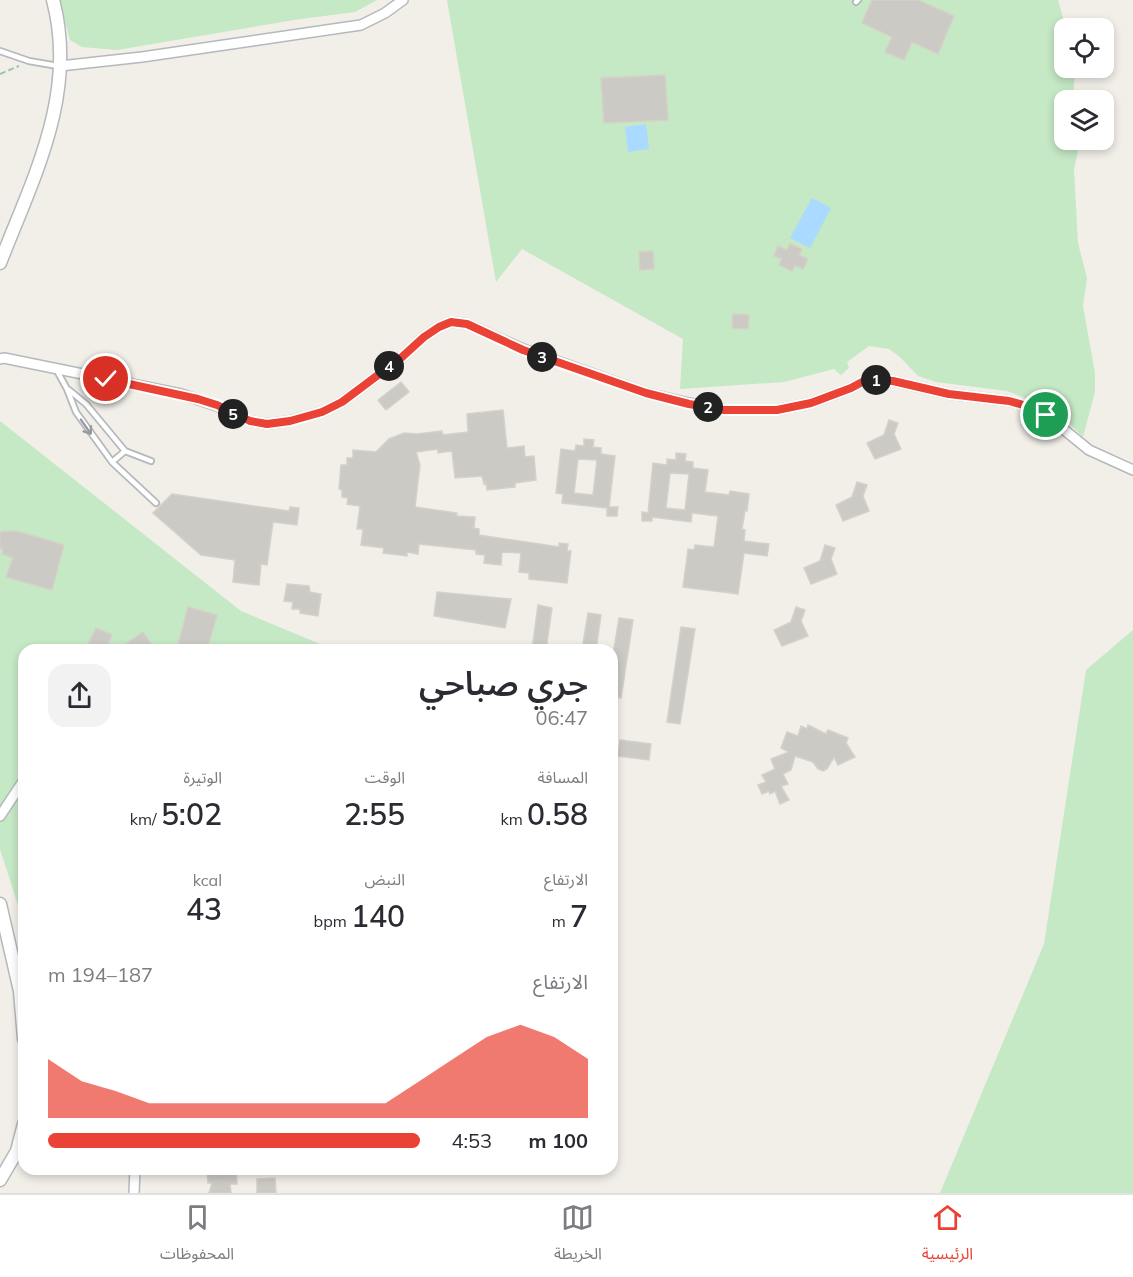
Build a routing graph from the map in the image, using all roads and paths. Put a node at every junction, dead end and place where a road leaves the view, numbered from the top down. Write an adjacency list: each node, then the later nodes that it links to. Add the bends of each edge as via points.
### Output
1 (53, 0): 5 (street, via 60,36)
2 (403, 0): 5 (street, via 361,25)
3 (0, 51): 4 (lane)
4 (29, 62): 5 (lane); 6 (path)
5 (60, 66): 7 (street, via 46,147)
6 (0, 74)
7 (0, 263)
8 (1, 358): 9 (street)
9 (56, 369): 10 (lane); 14 (street, via 198,399 267,424 322,412 342,402 424,337 451,322 467,324 523,350 646,393 724,410 777,410 811,403 875,380 1009,401 1046,415 1089,450)
10 (68, 389): 11 (lane, via 86,404); 13 (lane, one-way to 13, via 76,412)
11 (125, 451): 12 (lane); 13 (lane)
12 (151, 461)
13 (112, 462): 15 (lane)
14 (1133, 470)
15 (156, 503)
16 (18, 789): 17 (street)
17 (0, 816)
18 (0, 904): 19 (street)
19 (18, 963)
20 (18, 1146): 22 (street)
21 (135, 1175): 23 (street)
22 (0, 1180)
23 (134, 1193)

